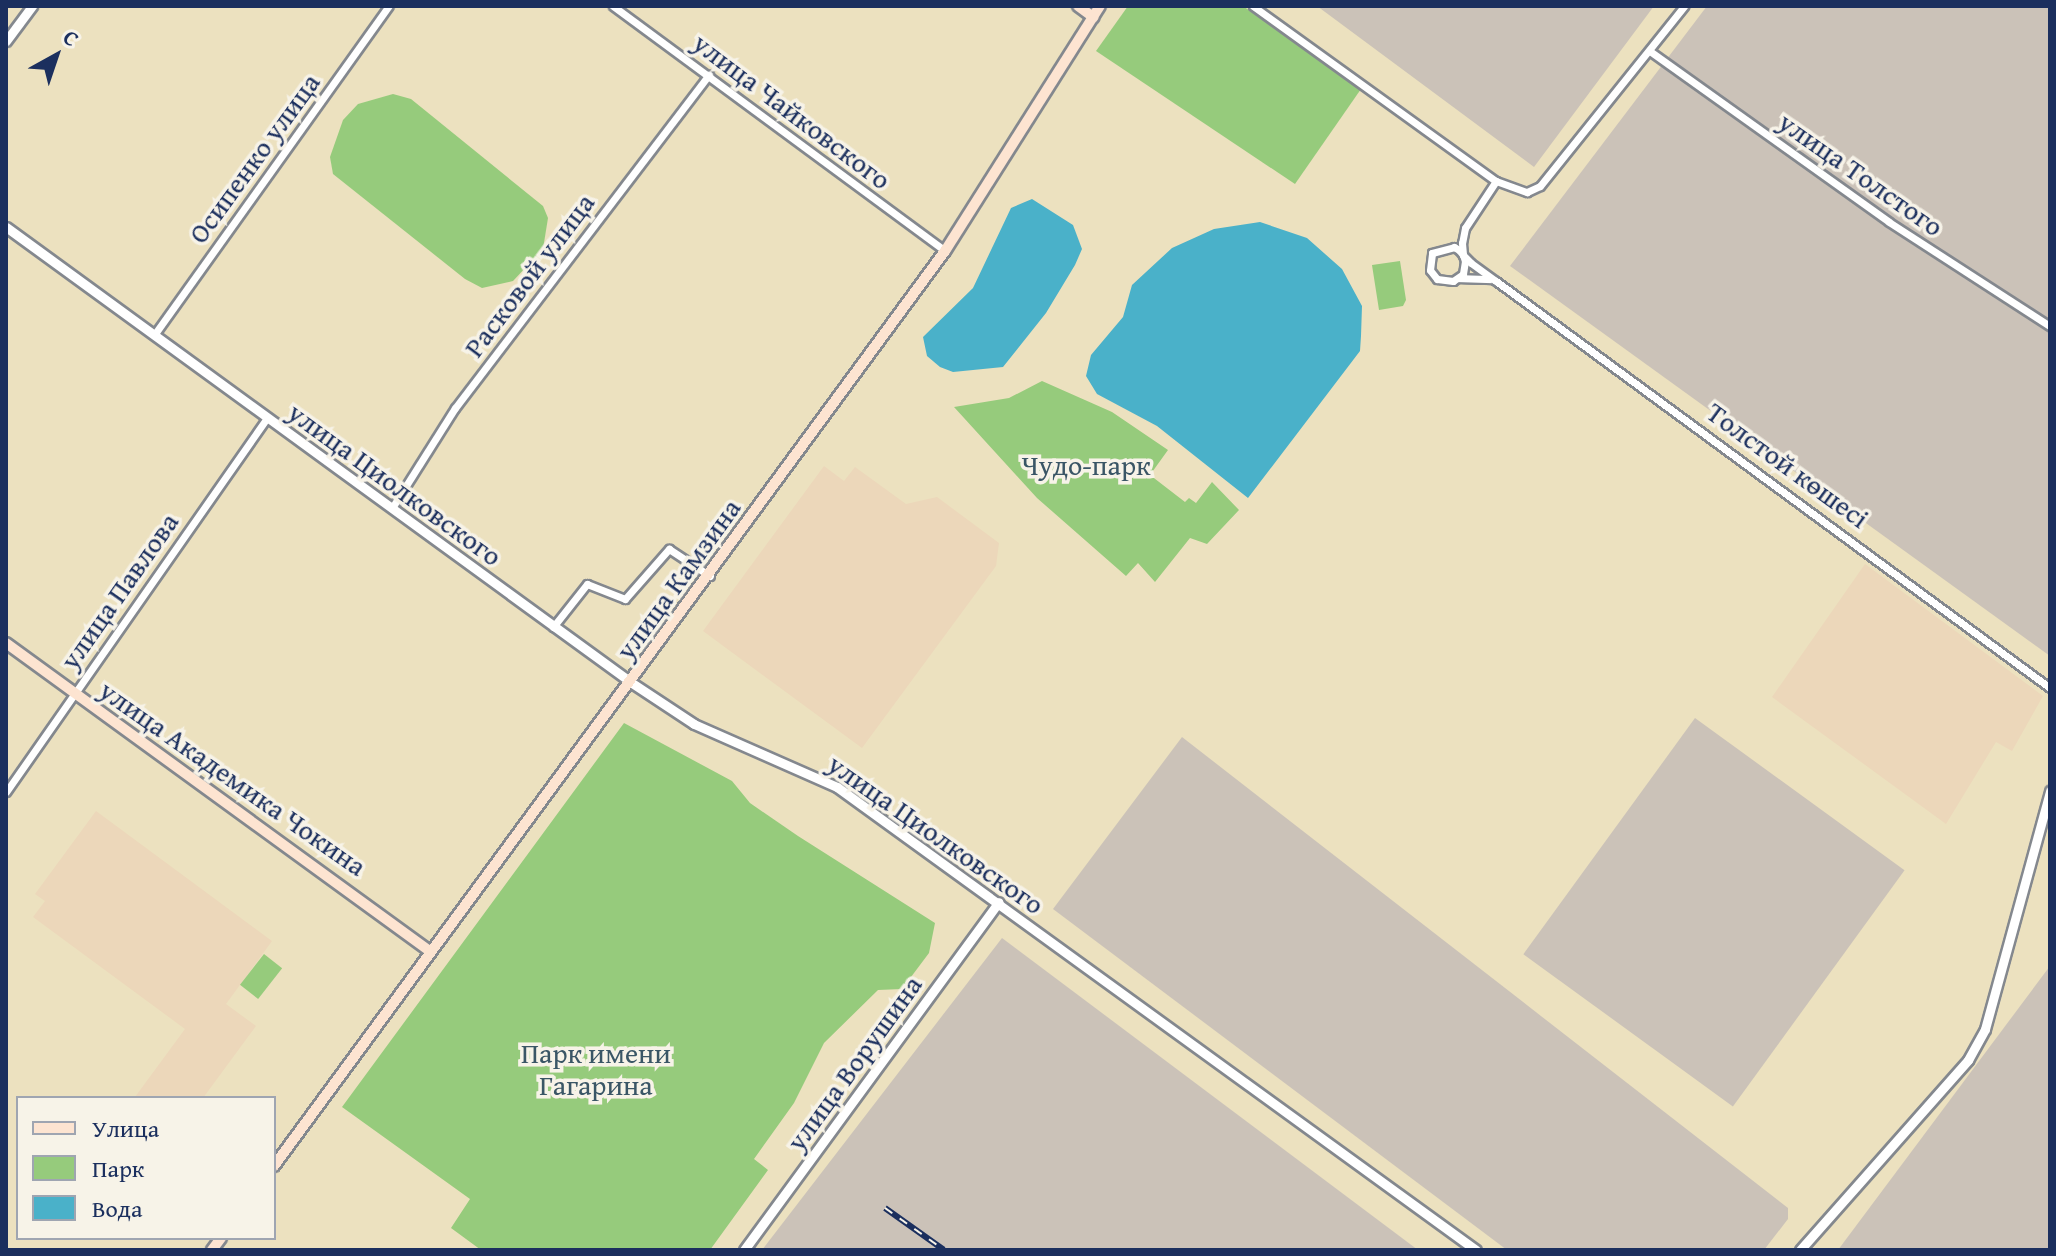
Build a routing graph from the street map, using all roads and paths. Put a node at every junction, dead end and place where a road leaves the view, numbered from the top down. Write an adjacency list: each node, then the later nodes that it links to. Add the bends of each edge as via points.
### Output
1 (32, 6): 9 (street)
2 (389, 6): 21 (street, Осипенко улица)
3 (613, 6): 11 (street, улица Чайковского)
4 (1078, 6): 8 (main road)
5 (1100, 6): 8 (main road, улица Камзина)
6 (1253, 6): 12 (street)
7 (1684, 6): 10 (street)
8 (1093, 17): 16 (main road, улица Камзина)
9 (6, 41)
10 (1651, 52): 12 (street, via 1540,186 1527,192); 20 (street, улица Толстого, via 1876,214)
11 (709, 75): 16 (street, улица Чайковского); 23 (street, Расковой улица, via 455,408)
12 (1496, 181): 14 (street)
13 (6, 227): 21 (street, улица Циолковского)
14 (1465, 228): 15 (street); 17 (street)
15 (1442, 246): 17 (street); 18 (street, via 1430,258 1432,275 1442,282)
16 (945, 251): 24 (main road, улица Камзина)
17 (1463, 255): 18 (street, via 1465,268); 19 (street)
18 (1459, 278): 19 (street)
19 (1496, 281): 28 (street, Толстой көшесі)
20 (2050, 326)
21 (154, 335): 22 (street, улица Циолковского)
22 (268, 417): 23 (street, улица Циолковского); 29 (street, улица Павлова)
23 (392, 508): 25 (street, улица Циолковского)
24 (710, 576): 25 (street, via 669,549 625,599 587,584); 27 (main road, улица Камзина)
25 (553, 627): 27 (street, улица Циолковского)
26 (6, 643): 29 (main road, улица Академика Чокина)
27 (632, 683): 32 (street, улица Циолковского, via 694,724 837,787); 33 (main road, улица Камзина)
28 (2050, 688)
29 (74, 694): 31 (street, улица Павлова); 33 (main road, улица Академика Чокина)
30 (2050, 791): 37 (street, via 1985,1029 1968,1060)
31 (6, 792)
32 (999, 902): 35 (street, улица Ворушина); 36 (street, улица Циолковского)
33 (431, 952): 34 (main road, улица Камзина)
34 (276, 1163)
35 (744, 1250)
36 (1476, 1250)
37 (1800, 1250)

